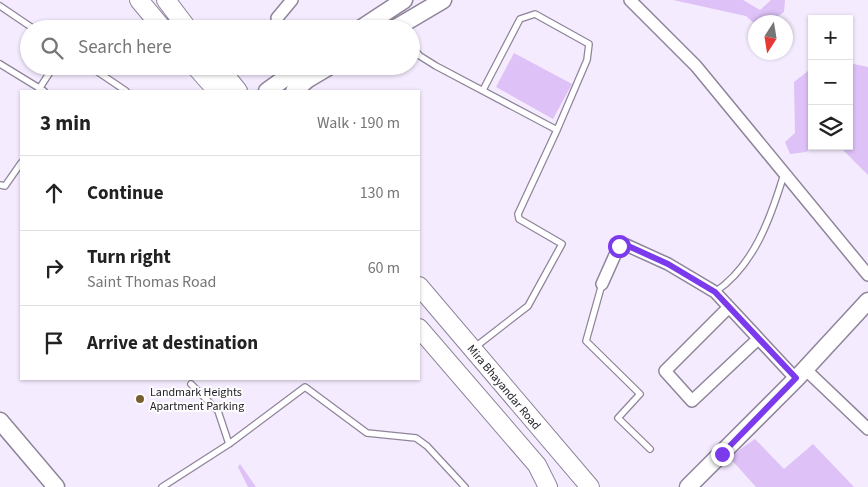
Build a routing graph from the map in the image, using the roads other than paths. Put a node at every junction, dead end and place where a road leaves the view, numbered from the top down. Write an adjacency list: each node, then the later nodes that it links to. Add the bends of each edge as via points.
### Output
1 (129, 0): 13 (main road)
2 (139, 0): 14 (main road)
3 (166, 0): 15 (main road)
4 (174, 0): 16 (main road)
5 (292, 0): 11 (street)
6 (406, 0): 10 (street); 17 (street)
7 (443, 0): 10 (street)
8 (630, 0): 40 (street, via 696,66)
9 (0, 6): 12 (lane)
10 (416, 15): 18 (street)
11 (277, 18)
12 (21, 20)
13 (146, 20)
14 (156, 20)
15 (181, 20)
16 (190, 20)
17 (374, 20)
18 (408, 20)
19 (420, 56): 37 (lane)
20 (0, 64): 29 (lane)
21 (50, 75): 29 (lane)
22 (102, 75): 30 (lane)
23 (189, 75): 31 (main road)
24 (203, 75): 32 (main road)
25 (225, 75): 33 (main road)
26 (233, 75): 34 (main road)
27 (289, 75): 35 (street)
28 (317, 75): 36 (street)
29 (42, 90)
30 (125, 90)
31 (201, 90)
32 (216, 90)
33 (237, 90)
34 (245, 90)
35 (268, 90)
36 (295, 90)
37 (483, 90): 38 (lane); 38 (lane, via 520,19 535,14 589,44 587,60)
38 (557, 130): 52 (lane, via 518,214 519,219 562,244 528,306)
39 (20, 166): 41 (lane, via 9,183)
40 (785, 172): 42 (street); 45 (lane, via 757,246)
41 (0, 185)
42 (868, 275)
43 (602, 284): 45 (street, via 619,246 626,245 668,264); 58 (lane, via 586,341 640,394 618,418)
44 (420, 287): 52 (main road, Mira Bhayandar Road)
45 (715, 292): 48 (street)
46 (420, 299): 59 (main road, via 548,449)
47 (868, 301): 53 (street)
48 (729, 307): 50 (street); 50 (street, via 665,371 692,401)
49 (420, 329): 60 (main road, via 537,465)
50 (758, 339): 53 (street)
51 (420, 340): 60 (main road)
52 (473, 350): 59 (main road, Mira Bhayandar Road)
53 (800, 374): 56 (street); 64 (street)
54 (191, 384): 57 (lane, via 218,411)
55 (0, 421): 61 (street)
56 (868, 429)
57 (229, 444): 62 (lane); 63 (lane, via 305,387 367,433 416,438)
58 (650, 448)
59 (584, 480)
60 (543, 486)
61 (56, 487)
62 (162, 487)
63 (465, 487)
64 (688, 487)

